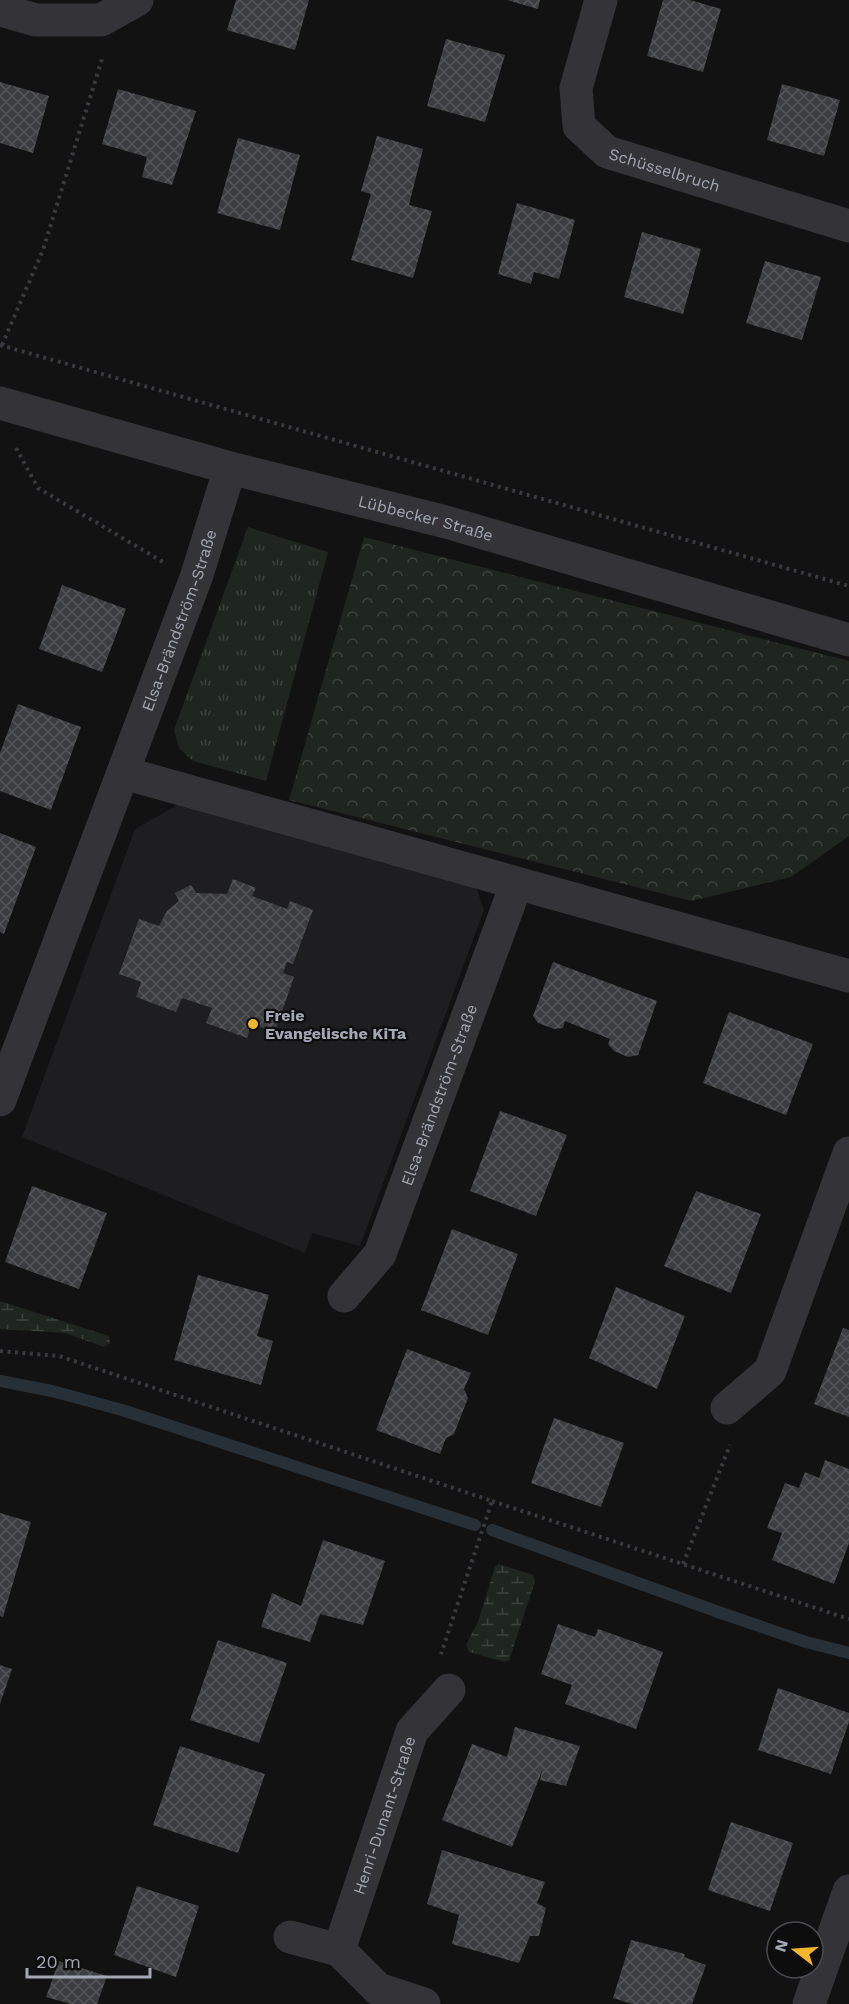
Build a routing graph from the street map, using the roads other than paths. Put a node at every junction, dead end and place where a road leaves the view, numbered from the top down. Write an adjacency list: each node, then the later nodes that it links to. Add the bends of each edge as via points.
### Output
1 (137, 0): 3 (street, via 101,20 36,20)
2 (602, 0): 4 (street, Schüsselbruch, via 576,88 579,126 607,152)
3 (0, 10)
4 (849, 226)
5 (0, 403): 6 (street, Lübbecker Straße)
6 (230, 468): 7 (street, Lübbecker Straße, via 446,522); 8 (street, Elsa-Brändström-Straße, via 197,575)
7 (849, 640)
8 (124, 773): 9 (street); 11 (street, Elsa-Brändström-Straße)
9 (516, 885): 10 (street); 13 (street, Elsa-Brändström-Straße, via 380,1254)
10 (849, 976)
11 (0, 1100)
12 (849, 1153): 14 (street, via 770,1371)
13 (344, 1296)
14 (727, 1408)
15 (449, 1690): 18 (street, Henri-Dunant-Straße, via 412,1731)
16 (849, 1891): 20 (street)
17 (290, 1937): 18 (street)
18 (339, 1950): 19 (street, via 378,1989)
19 (424, 2004)
20 (809, 2004)

